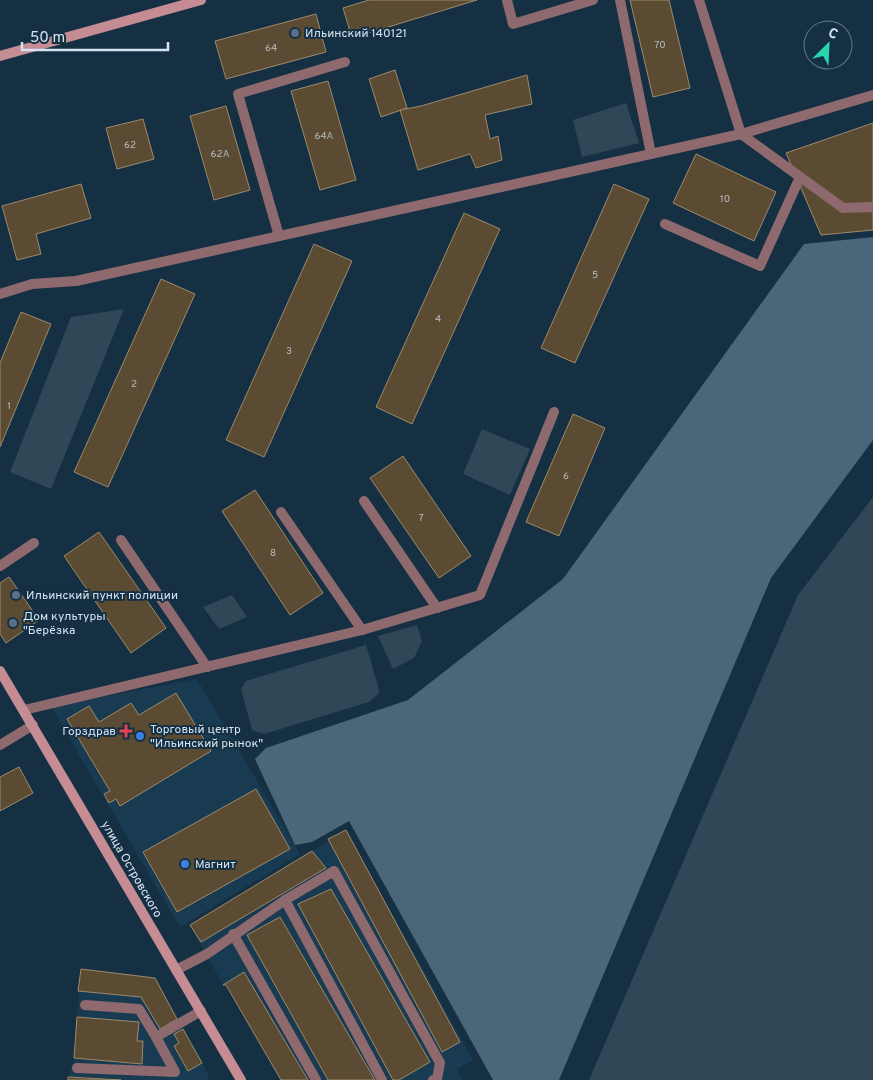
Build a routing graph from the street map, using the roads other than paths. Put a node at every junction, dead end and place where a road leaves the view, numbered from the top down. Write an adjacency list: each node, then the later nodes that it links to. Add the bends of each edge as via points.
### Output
1 (201, 0): 6 (main road)
2 (507, 0): 3 (street, via 513,24)
3 (592, 0)
4 (620, 0): 10 (street)
5 (699, 0): 9 (street)
6 (0, 56)
7 (345, 62): 14 (street, via 238,94)
8 (873, 95): 9 (street)
9 (741, 134): 10 (street); 11 (street)
10 (651, 154): 14 (street)
11 (800, 177): 12 (street, via 843,208); 13 (street, via 760,266)
12 (873, 207)
13 (665, 224)
14 (279, 236): 15 (street, via 76,281 32,284)
15 (0, 294)
16 (554, 412): 22 (street, via 480,595)
17 (364, 501): 22 (street)
18 (281, 512): 23 (street)
19 (121, 540): 24 (street)
20 (34, 543): 21 (street)
21 (0, 566)
22 (437, 608): 23 (street)
23 (362, 630): 24 (street)
24 (206, 667): 26 (street)
25 (0, 671): 26 (main road, улица Островского)
26 (24, 710): 27 (main road, улица Островского)
27 (32, 725): 28 (street); 31 (main road, улица Островского)
28 (0, 745)
29 (285, 900): 30 (street); 38 (street); 39 (street, via 334,873 440,1063)
30 (233, 934): 31 (street, via 207,954); 37 (street)
31 (176, 970): 33 (main road, улица Островского)
32 (84, 1005): 34 (street, via 139,1009)
33 (201, 1010): 34 (street); 36 (main road, улица Островского)
34 (156, 1037): 35 (street, via 175,1072)
35 (77, 1068)
36 (241, 1080)
37 (316, 1080)
38 (382, 1080)
39 (434, 1080)

